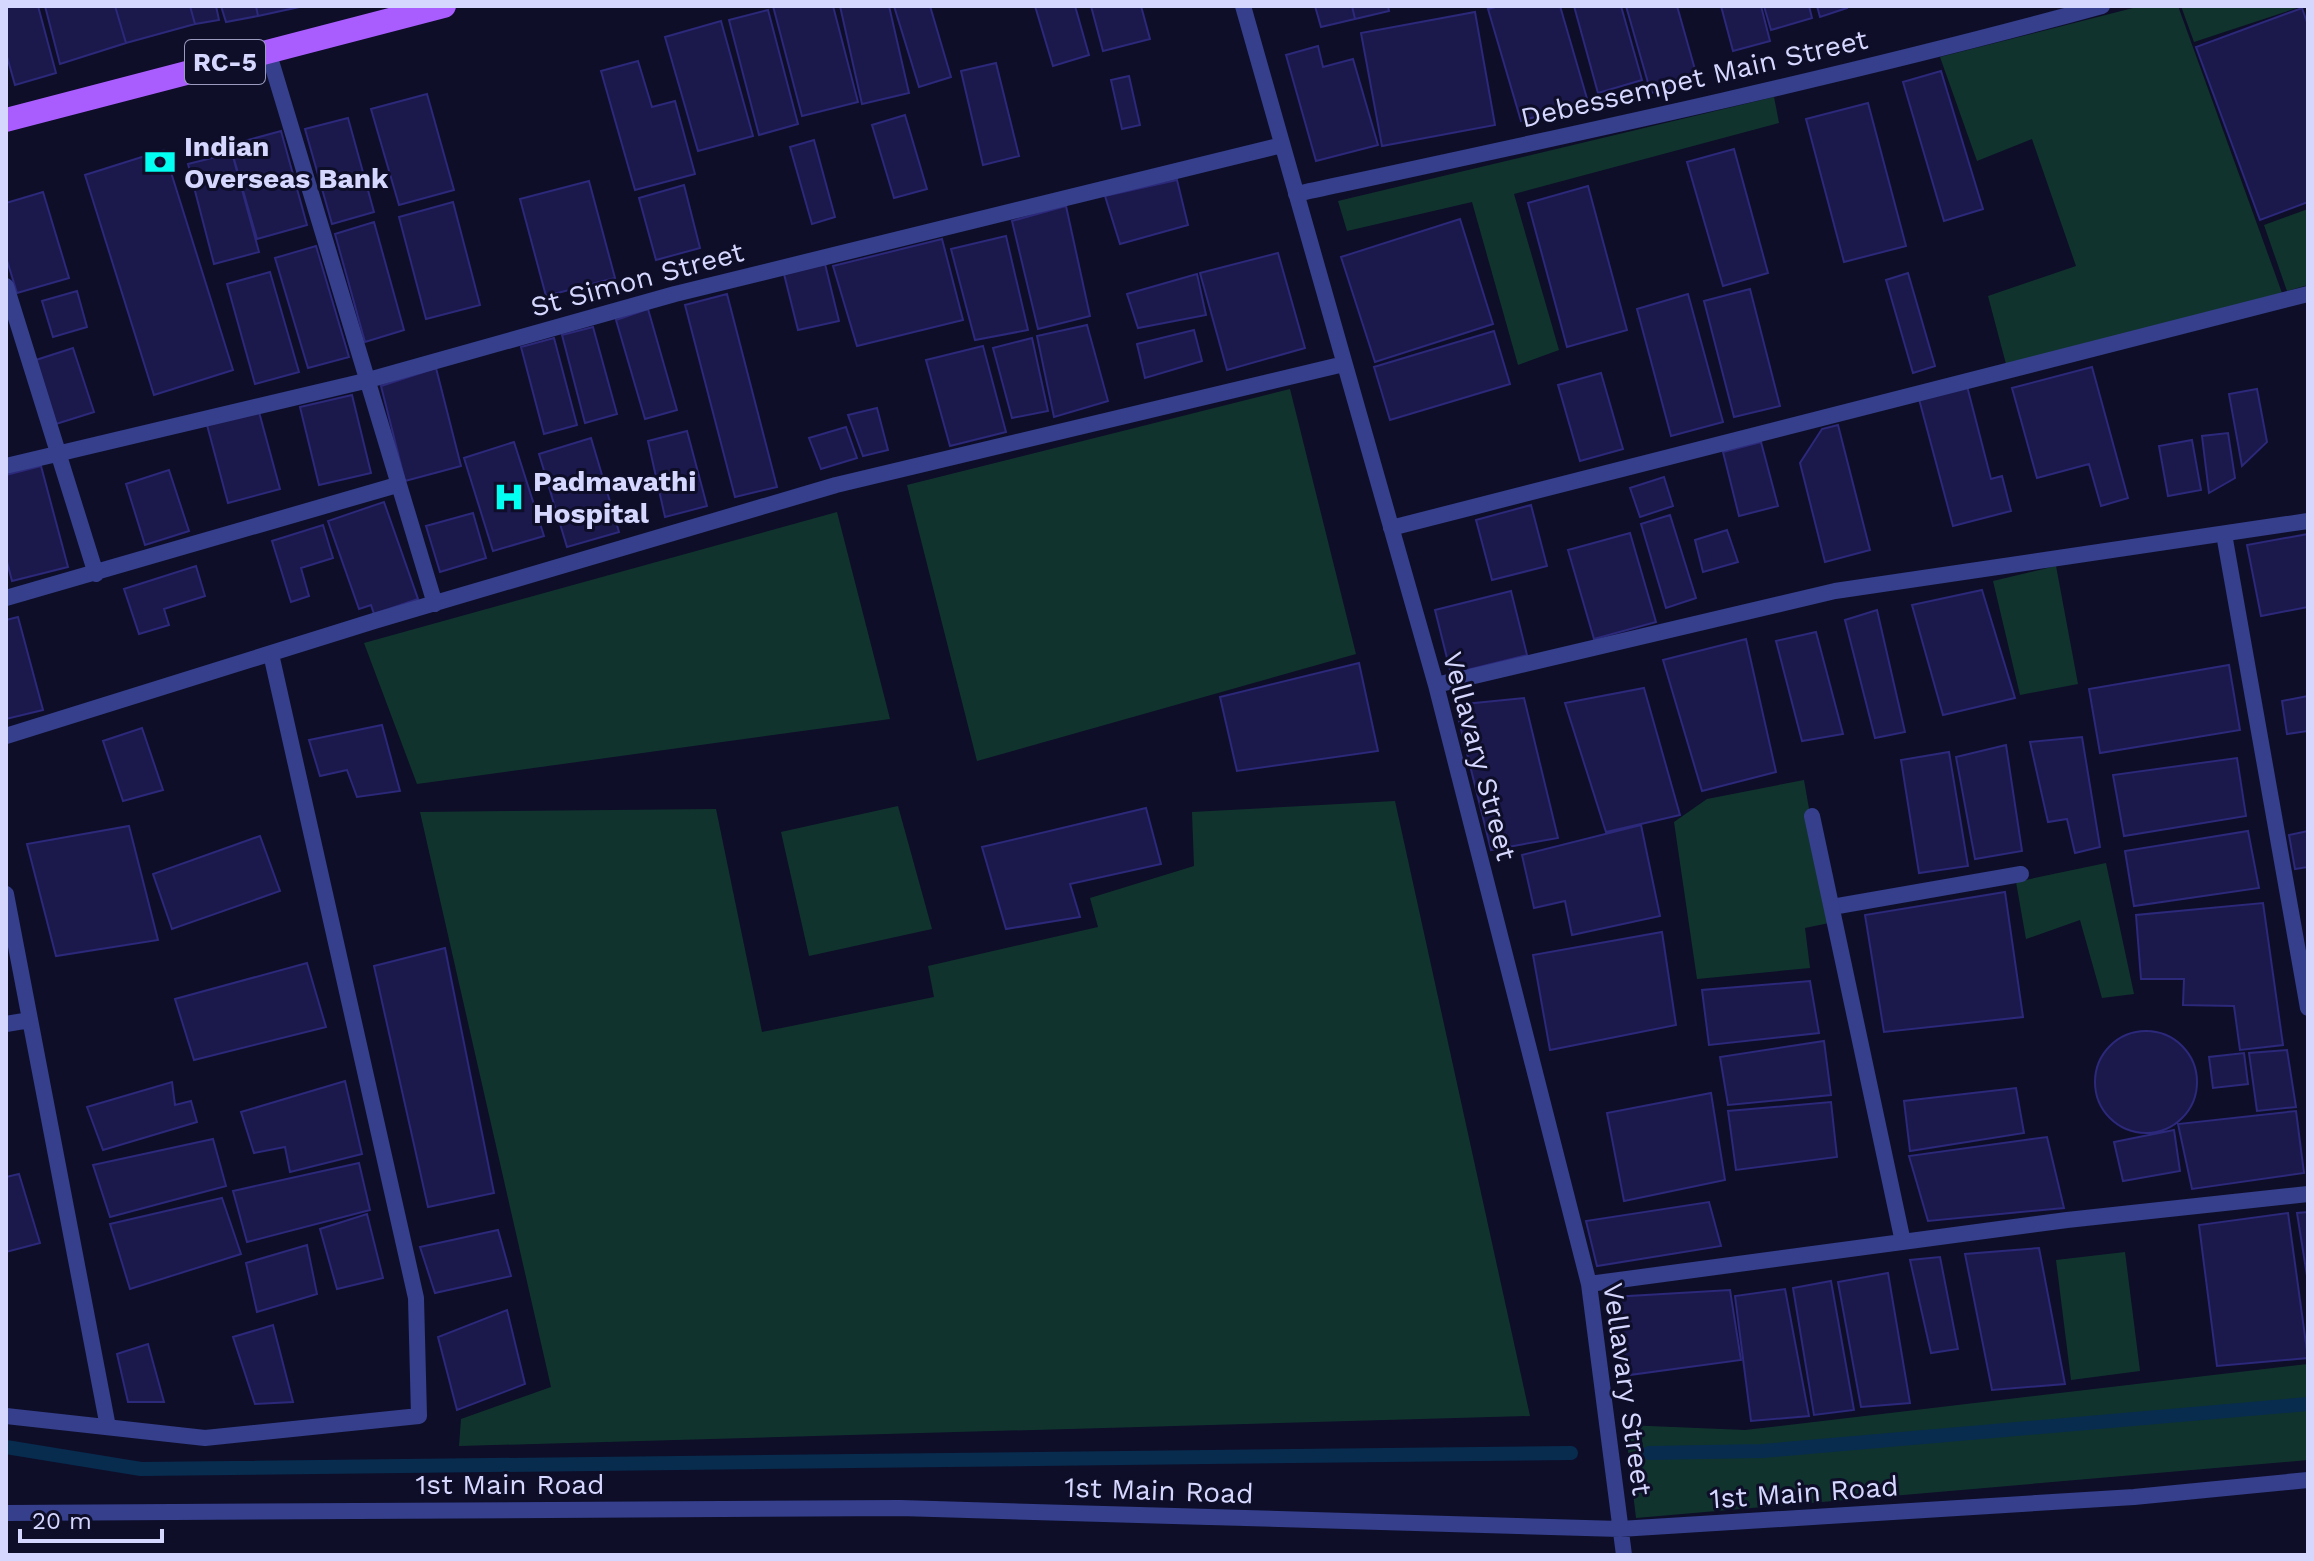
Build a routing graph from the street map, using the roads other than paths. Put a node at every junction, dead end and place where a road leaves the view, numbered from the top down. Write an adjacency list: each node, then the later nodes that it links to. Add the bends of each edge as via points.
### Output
1 (444, 6): 4 (main road, RC-5)
2 (1243, 6): 6 (street, Vellavary Street)
3 (2102, 6): 7 (street, Debessempet Main Street)
4 (268, 51): 5 (main road, RC-5); 11 (street)
5 (6, 120)
6 (1282, 145): 7 (street, Vellavary Street); 11 (street, St Simon Street, via 675,294)
7 (1296, 194): 10 (street, Vellavary Street)
8 (6, 286): 12 (street)
9 (2308, 294): 16 (street)
10 (1344, 364): 16 (street, Vellavary Street); 20 (street, via 836,485)
11 (365, 381): 12 (street, St Simon Street); 14 (street)
12 (56, 452): 13 (street, St Simon Street); 18 (street)
13 (6, 466)
14 (397, 485): 18 (street); 20 (street)
15 (2308, 521): 17 (street)
16 (1391, 528): 22 (street, Vellavary Street)
17 (2224, 534): 22 (street, via 1835,591); 28 (street)
18 (96, 574): 19 (street)
19 (6, 598)
20 (435, 604): 21 (street)
21 (271, 654): 23 (street); 35 (street, via 416,1298 419,1416 205,1438)
22 (1436, 685): 33 (street, Vellavary Street)
23 (6, 736)
24 (1812, 816): 27 (street)
25 (2021, 874): 27 (street)
26 (6, 894): 29 (street)
27 (1832, 907): 32 (street)
28 (2308, 1008)
29 (30, 1020): 30 (street); 35 (street)
30 (6, 1024)
31 (2308, 1194): 32 (street)
32 (1903, 1242): 33 (street)
33 (1589, 1284): 38 (street, Vellavary Street)
34 (6, 1416): 35 (street)
35 (108, 1427)
36 (2308, 1480): 38 (street, 1st Main Road, via 2134,1497)
37 (6, 1513): 38 (street, 1st Main Road, via 900,1508)
38 (1620, 1529): 39 (street, Vellavary Street)
39 (1624, 1555)

